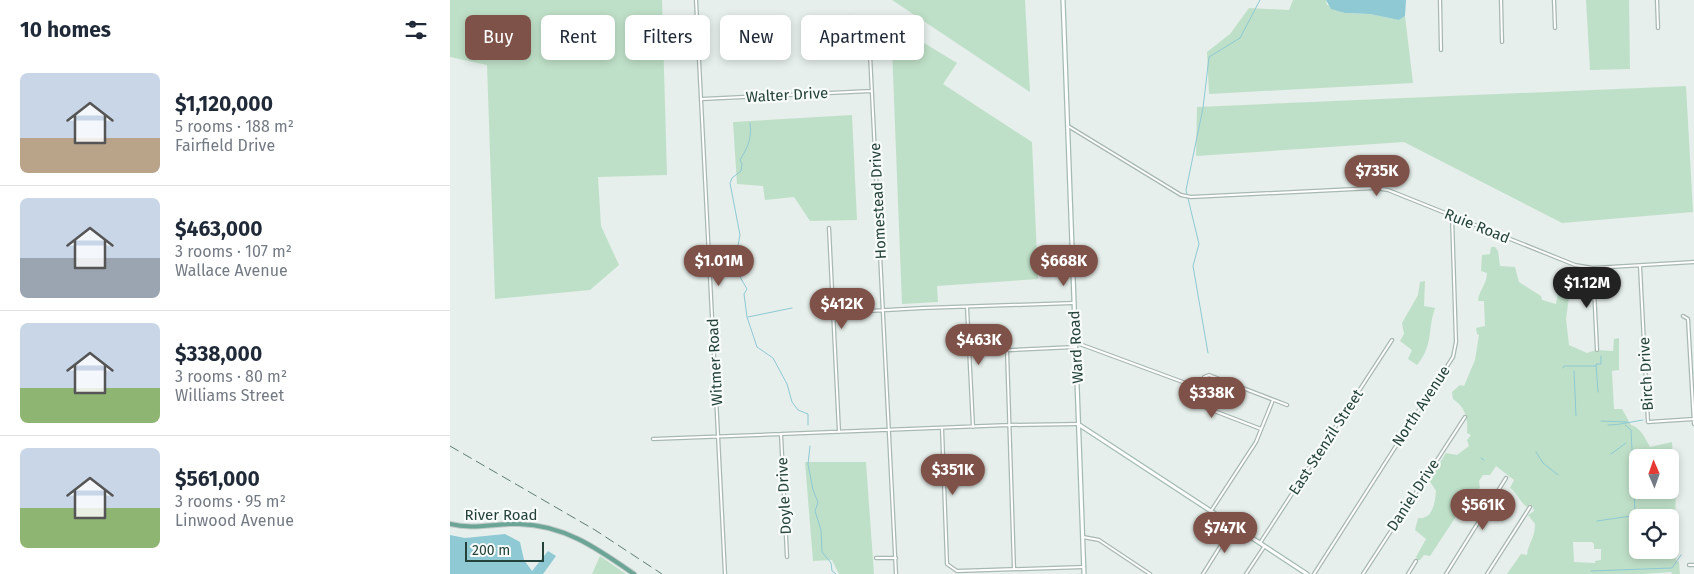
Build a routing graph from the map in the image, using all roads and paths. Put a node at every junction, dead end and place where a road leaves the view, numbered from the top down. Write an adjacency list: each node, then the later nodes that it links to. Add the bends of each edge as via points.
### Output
1 (696, 0): 13 (street, Witmer Road)
2 (1063, 0): 14 (main road, Ward Road)
3 (1440, 0): 10 (street)
4 (1500, 0): 9 (street)
5 (1554, 0): 7 (street)
6 (1657, 0): 8 (street)
7 (1555, 28)
8 (1658, 28)
9 (1502, 42)
10 (1441, 50)
11 (870, 60): 12 (street, Homestead Drive)
12 (872, 91): 13 (street, Walter Drive); 22 (street, Homestead Drive)
13 (702, 99): 45 (street, Witmer Road)
14 (1068, 126): 15 (street, Ruie Road, via 1181,195 1375,188 1388,190); 20 (main road, Ward Road)
15 (1452, 216): 19 (street, Ruie Road, via 1575,266); 70 (street, North Avenue, via 1456,342 1452,357)
16 (829, 228): 23 (street)
17 (1694, 262): 18 (street, Ruie Road)
18 (1640, 266): 19 (street, Ruie Road); 35 (street, Birch Drive, via 1648,422)
19 (1593, 268): 29 (street)
20 (1074, 303): 21 (street); 26 (main road, Ward Road)
21 (967, 307): 22 (street); 30 (street)
22 (884, 310): 23 (street); 42 (street, Homestead Drive)
23 (833, 313): 43 (street)
24 (1682, 316): 35 (street, via 1688,319)
25 (1392, 340): 53 (street, East Stenzil Street)
26 (1076, 343): 27 (main road, Ward Road); 31 (street)
27 (1076, 347): 28 (street); 36 (main road, Ward Road)
28 (1007, 350): 30 (street); 38 (street)
29 (1597, 350)
30 (970, 352): 39 (street)
31 (1199, 388): 32 (street, via 1204,377 1209,375); 41 (street, via 1196,404)
32 (1273, 400): 33 (street); 41 (street)
33 (1287, 406)
34 (1464, 417): 71 (street, Daniel Drive)
35 (1694, 419): 37 (street)
36 (1078, 424): 38 (street); 49 (main road); 52 (main road, Ward Road)
37 (1694, 424)
38 (1009, 425): 39 (street); 61 (street)
39 (973, 427): 40 (street)
40 (942, 428): 42 (street); 61 (street, via 947,564 957,571)
41 (1261, 429): 49 (street)
42 (890, 430): 43 (street); 56 (street, Homestead Drive)
43 (839, 432): 44 (street)
44 (781, 434): 45 (street); 54 (street, Doyle Drive)
45 (719, 437): 46 (street); 63 (street, Witmer Road)
46 (653, 439)
47 (1506, 478): 73 (street)
48 (1530, 507): 74 (street)
49 (1211, 511): 51 (main road)
50 (450, 524): 62 (main road, River Road, via 460,527 520,524 552,528 578,537)
51 (1233, 526): 53 (main road); 67 (street)
52 (1082, 537): 60 (main road, Ward Road); 66 (street, via 1099,540)
53 (1262, 544): 68 (street, East Stenzil Street); 69 (main road)
54 (787, 557)
55 (876, 558): 56 (street)
56 (896, 558): 64 (street, Homestead Drive)
57 (1416, 561): 72 (street)
58 (1689, 565): 59 (street)
59 (1694, 565)
60 (1084, 566): 61 (street); 65 (main road, Ward Road)
61 (1014, 569)
62 (634, 574)
63 (725, 574)
64 (896, 574)
65 (1084, 574)
66 (1150, 574)
67 (1203, 574)
68 (1246, 574)
69 (1307, 574)
70 (1314, 574)
71 (1363, 574)
72 (1408, 574)
73 (1446, 574)
74 (1487, 574)

